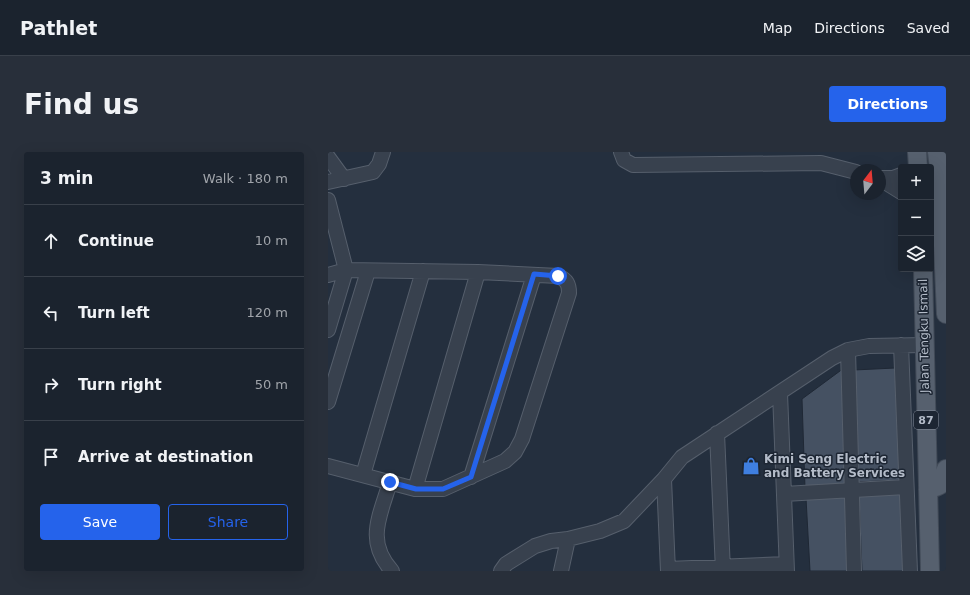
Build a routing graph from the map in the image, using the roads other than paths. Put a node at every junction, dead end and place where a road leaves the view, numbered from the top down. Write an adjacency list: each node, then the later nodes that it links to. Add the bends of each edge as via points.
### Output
1 (383, 152): 12 (street, via 373,172)
2 (621, 152): 6 (street, via 624,160 633,165)
3 (916, 152): 7 (street); 8 (main road)
4 (937, 152): 25 (main road, Jalan Tengku Ismail)
5 (328, 157): 12 (street)
6 (820, 158): 9 (street)
7 (910, 164)
8 (918, 164)
9 (850, 170)
10 (898, 176): 11 (street)
11 (886, 178)
12 (344, 179): 13 (street)
13 (328, 182)
14 (886, 182): 15 (street)
15 (898, 190)
16 (328, 200): 17 (street)
17 (331, 224): 18 (street)
18 (346, 270): 19 (street); 24 (street); 27 (street)
19 (368, 271): 20 (street); 32 (street)
20 (422, 271): 21 (street); 36 (street)
21 (478, 272): 23 (street); 41 (street)
22 (922, 272): 29 (main road, Jalan Tengku Ismail / 87)
23 (534, 274): 37 (street); 37 (street, via 564,279 569,285 569,293 522,439 515,452 505,461)
24 (328, 275)
25 (945, 282): 26 (main road, Jalan Tengku Ismail)
26 (946, 314)
27 (328, 330)
28 (901, 345): 29 (street); 30 (street, via 869,346); 40 (street, Jalan Tengku Ismail)
29 (924, 345): 42 (main road, Jalan Tengku Ismail / 87)
30 (848, 350): 31 (street); 43 (street)
31 (780, 393): 33 (street); 44 (street)
32 (328, 402)
33 (717, 433): 38 (street, via 682,457); 47 (street)
34 (328, 466): 36 (street)
35 (946, 469): 42 (main road, via 944,482 939,487)
36 (363, 475): 39 (street)
37 (471, 477): 41 (street, via 443,489)
38 (664, 479): 45 (street, via 624,521 600,531); 48 (street)
39 (390, 482): 41 (street); 49 (street, via 376,535 379,551)
40 (906, 487): 43 (street); 53 (street, Jalan Tengku Ismail)
41 (416, 489)
42 (928, 489): 54 (main road, Jalan Tengku Ismail / 87)
43 (853, 490): 44 (street); 52 (street)
44 (784, 494): 46 (street)
45 (568, 539): 50 (street, via 535,546 506,564); 51 (street)
46 (786, 567): 47 (street)
47 (723, 569): 48 (street)
48 (668, 570)
49 (392, 571)
50 (501, 571)
51 (561, 571)
52 (854, 571)
53 (910, 571)
54 (930, 571)

